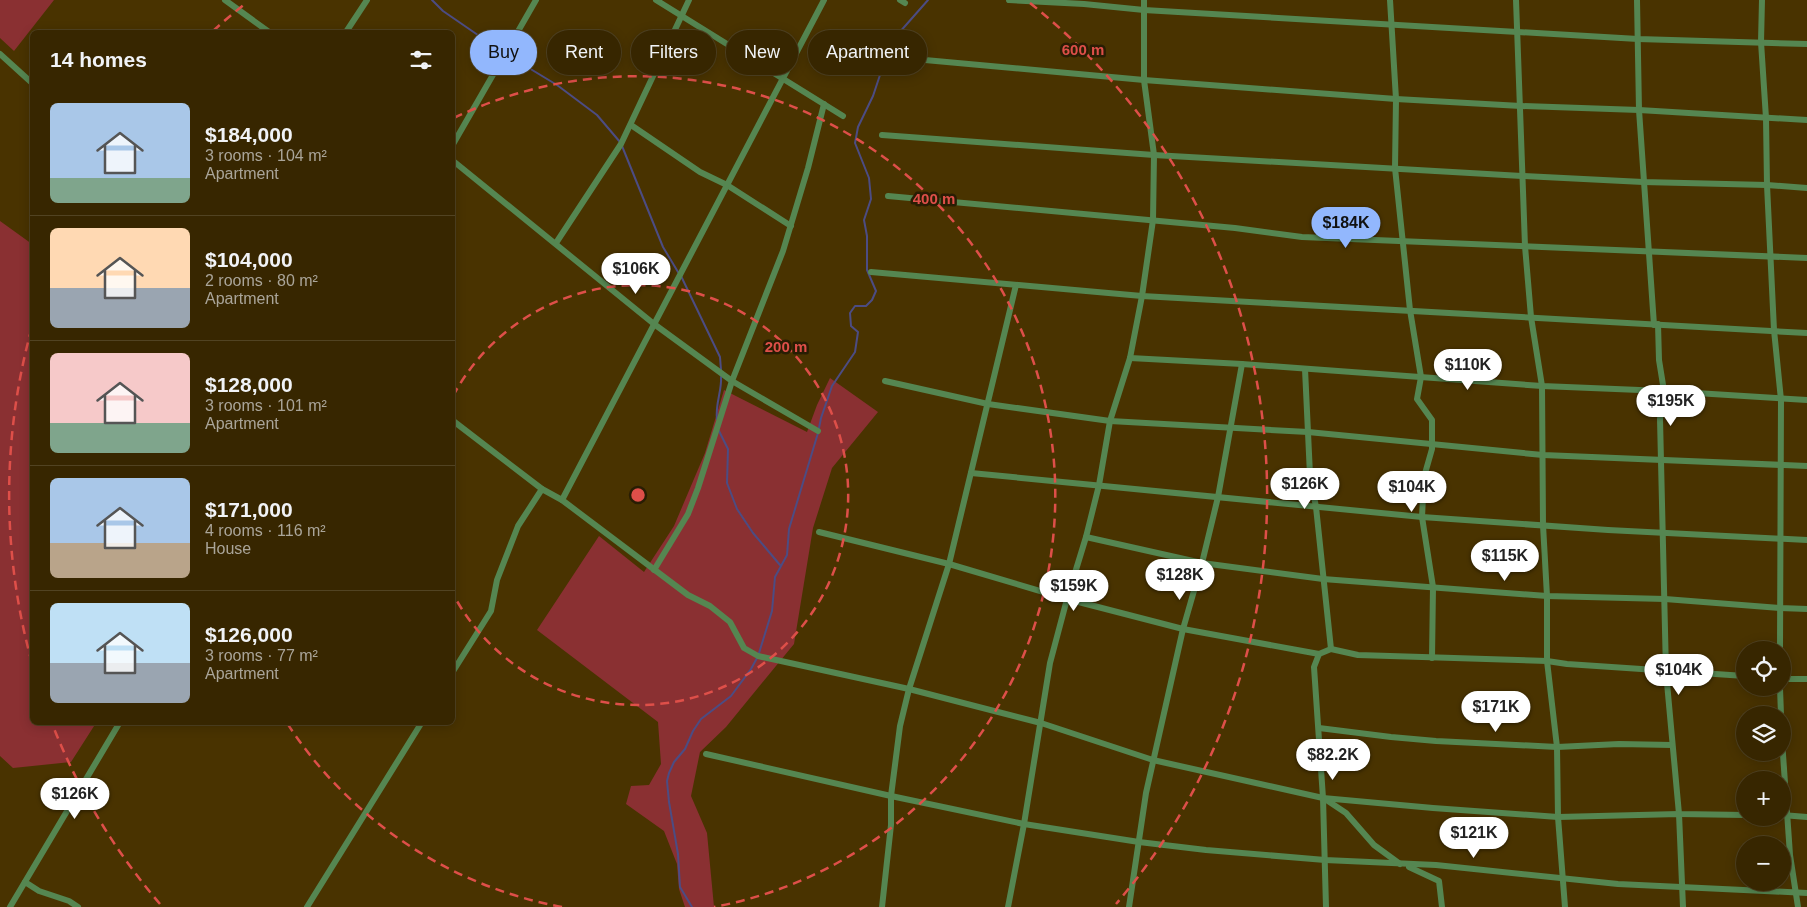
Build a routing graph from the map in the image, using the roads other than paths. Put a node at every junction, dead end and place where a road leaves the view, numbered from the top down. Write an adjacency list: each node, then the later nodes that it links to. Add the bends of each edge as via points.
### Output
1 (225, 0): 16 (street)
2 (367, 0): 17 (street)
3 (536, 0): 36 (street)
4 (656, 0): 14 (street)
5 (689, 0): 14 (street)
6 (824, 0): 24 (street)
7 (1009, 0): 13 (street)
8 (1144, 0): 13 (street)
9 (1390, 0): 15 (street)
10 (1516, 0): 18 (street)
11 (1637, 0): 19 (street)
12 (1762, 0): 20 (street)
13 (1144, 10): 15 (street); 25 (street)
14 (681, 16): 24 (street); 34 (street)
15 (1392, 24): 18 (street); 27 (street)
16 (266, 30)
17 (347, 30)
18 (1516, 32): 19 (street); 29 (street)
19 (1638, 39): 20 (street); 30 (street)
20 (1761, 42): 21 (street); 32 (street)
21 (1807, 44)
22 (0, 54): 26 (street)
23 (927, 60): 25 (street)
24 (783, 78): 28 (street); 42 (street)
25 (1144, 80): 27 (street); 37 (street)
26 (30, 81)
27 (1396, 99): 29 (street); 39 (street)
28 (824, 104): 31 (street); 47 (street)
29 (1521, 106): 30 (street); 40 (street)
30 (1639, 110): 32 (street); 41 (street)
31 (843, 116)
32 (1766, 118): 33 (street); 43 (street)
33 (1807, 120)
34 (631, 125): 42 (street, via 700,172); 49 (street, via 622,144)
35 (882, 135): 37 (street)
36 (455, 141)
37 (1154, 155): 39 (street); 46 (street)
38 (455, 162): 49 (street)
39 (1395, 168): 40 (street); 48 (street)
40 (1522, 176): 41 (street); 50 (street)
41 (1643, 182): 43 (street); 51 (street)
42 (727, 185): 47 (street); 59 (street)
43 (1766, 185): 44 (street); 52 (street)
44 (1807, 188)
45 (888, 196): 46 (street)
46 (1153, 220): 48 (street, via 1302,237); 56 (street)
47 (791, 226): 68 (street)
48 (1403, 241): 50 (street); 57 (street)
49 (556, 243): 59 (street)
50 (1525, 246): 51 (street); 58 (street)
51 (1648, 252): 52 (street); 60 (street)
52 (1771, 257): 53 (street); 61 (street)
53 (1807, 258)
54 (871, 272): 55 (street)
55 (1016, 285): 56 (street); 73 (street)
56 (1142, 296): 57 (street); 63 (street)
57 (1410, 310): 58 (street); 66 (street)
58 (1531, 317): 60 (street); 69 (street)
59 (654, 324): 68 (street); 88 (street)
60 (1656, 324): 61 (street); 70 (street)
61 (1774, 330): 62 (street); 71 (street)
62 (1807, 333)
63 (1130, 358): 64 (street); 74 (street)
64 (1242, 364): 65 (street); 76 (street)
65 (1306, 369): 66 (street); 78 (street)
66 (1421, 376): 69 (street); 79 (street, via 1417,399 1432,420)
67 (885, 380): 73 (street)
68 (732, 381): 77 (street); 99 (street, via 688,514)
69 (1542, 386): 70 (street); 80 (street)
70 (1664, 391): 71 (street); 81 (street, via 1660,419)
71 (1781, 400): 72 (street); 82 (street)
72 (1807, 400)
73 (988, 404): 74 (street); 84 (street)
74 (1110, 420): 76 (street); 85 (street)
75 (455, 422): 86 (street)
76 (1230, 428): 78 (street); 87 (street)
77 (818, 431)
78 (1308, 432): 79 (street); 89 (street, via 1310,475)
79 (1432, 444): 80 (street); 90 (street, via 1424,477)
80 (1543, 455): 81 (street); 91 (street)
81 (1661, 461): 82 (street); 93 (street)
82 (1780, 464): 83 (street); 95 (street)
83 (1807, 466)
84 (971, 473): 85 (street); 97 (street)
85 (1099, 485): 87 (street); 94 (street)
86 (542, 489): 88 (street); 113 (street, via 518,526 497,580 491,611)
87 (1218, 497): 89 (street); 98 (street)
88 (562, 500): 99 (street)
89 (1316, 507): 90 (street); 100 (street)
90 (1422, 517): 91 (street); 101 (street)
91 (1543, 525): 93 (street); 102 (street)
92 (819, 532): 97 (street)
93 (1663, 532): 95 (street); 104 (street)
94 (1086, 537): 98 (street); 103 (street)
95 (1780, 538): 96 (street); 105 (street)
96 (1807, 540)
97 (949, 564): 103 (street); 118 (street)
98 (1202, 564): 100 (street); 107 (street)
99 (654, 570): 118 (street, via 730,622 744,648 758,656)
100 (1323, 580): 101 (street); 109 (street)
101 (1433, 587): 102 (street); 111 (street)
102 (1547, 596): 104 (street); 112 (street)
103 (1067, 599): 107 (street); 119 (street, via 1050,663)
104 (1665, 599): 105 (street); 114 (street)
105 (1780, 608): 106 (street); 108 (street)
106 (1807, 609)
107 (1183, 629): 110 (street); 126 (street)
108 (1780, 641)
109 (1331, 649): 110 (street); 111 (street, via 1358,655)
110 (1319, 654): 122 (street, via 1314,667)
111 (1432, 658): 112 (street)
112 (1547, 661): 114 (street); 124 (street)
113 (455, 668)
114 (1666, 672): 115 (street); 123 (street)
115 (1736, 676)
116 (1791, 679): 117 (street)
117 (1807, 679)
118 (909, 688): 119 (street); 128 (street, via 900,726)
119 (1041, 723): 126 (street); 135 (street)
120 (118, 725): 140 (street)
121 (420, 725): 146 (street)
122 (1319, 728): 124 (street, via 1391,738); 129 (street)
123 (1672, 745): 124 (street); 130 (street)
124 (1557, 747): 133 (street)
125 (706, 754): 128 (street)
126 (1153, 760): 129 (street); 136 (street)
127 (1783, 761): 142 (street)
128 (891, 796): 135 (street); 147 (street)
129 (1323, 798): 133 (street); 137 (street); 138 (street, via 1346,813 1374,846)
130 (1679, 814): 131 (street); 133 (street); 141 (street)
131 (1736, 814)
132 (1791, 816): 134 (street)
133 (1558, 817): 139 (street)
134 (1807, 817)
135 (1024, 824): 136 (street); 148 (street)
136 (1139, 842): 137 (street); 149 (street)
137 (1325, 860): 138 (street); 150 (street)
138 (1400, 864): 139 (street); 151 (street, via 1439,881)
139 (1564, 879): 141 (street); 152 (street)
140 (25, 882): 144 (street); 145 (street)
141 (1683, 888): 142 (street); 153 (street)
142 (1795, 893): 143 (street); 154 (street)
143 (1807, 893)
144 (10, 907)
145 (78, 907)
146 (307, 907)
147 (882, 907)
148 (1008, 907)
149 (1129, 907)
150 (1326, 907)
151 (1442, 907)
152 (1565, 907)
153 (1683, 907)
154 (1798, 907)

